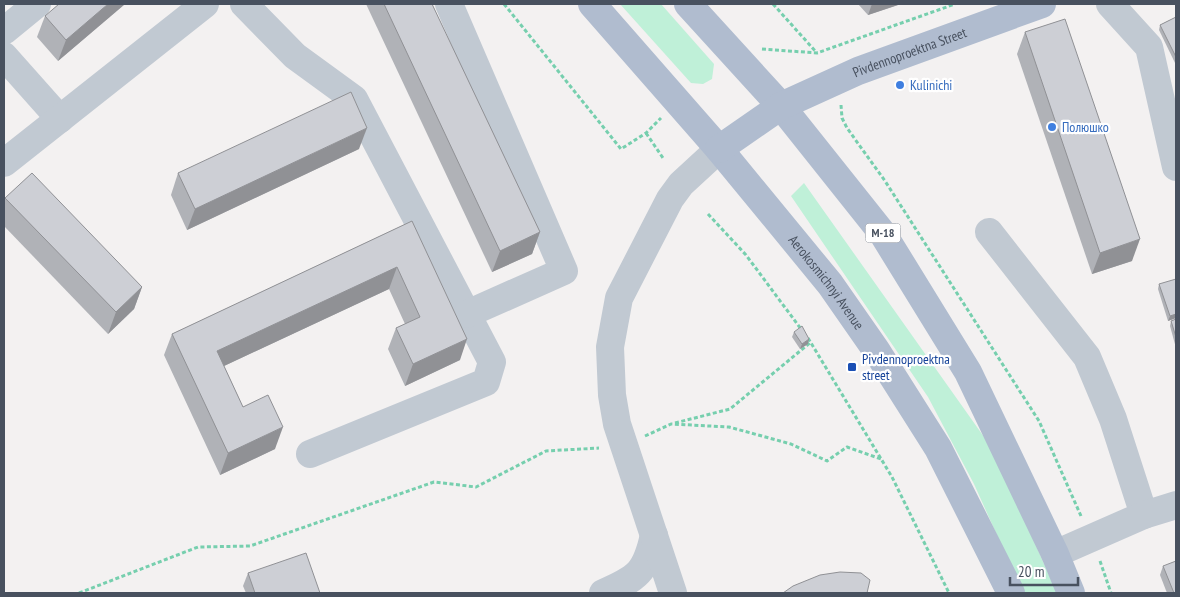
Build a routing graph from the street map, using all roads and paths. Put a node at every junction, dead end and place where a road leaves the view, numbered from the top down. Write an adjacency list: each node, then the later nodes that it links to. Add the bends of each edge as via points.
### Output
1 (37, 4): 12 (street)
2 (205, 4): 19 (street)
3 (244, 4): 27 (street, via 295,56 354,99)
4 (449, 4): 27 (street, via 564,271)
5 (504, 4): 20 (path, via 621,149)
6 (592, 4): 21 (main road, Aerokosmichnyi Avenue)
7 (688, 4): 17 (main road, М-18)
8 (773, 4): 14 (path)
9 (955, 4): 14 (path)
10 (1042, 4): 17 (main road, Pivdennoproektna Street, via 858,70)
11 (1110, 4): 24 (street, via 1148,47)
12 (4, 32)
13 (756, 48): 14 (path)
14 (817, 53)
15 (4, 56): 19 (street)
16 (843, 100): 36 (path, via 841,112 847,128 885,181 1039,421)
17 (781, 106): 21 (main road, Pivdennoproektna Street); 37 (main road, М-18, via 883,234 968,372)
18 (662, 118): 20 (path)
19 (60, 119): 23 (street)
20 (646, 133): 22 (path)
21 (719, 149): 30 (street, via 680,184 619,298 610,347 612,395); 42 (main road, Aerokosmichnyi Avenue, via 830,284 876,350 938,448)
22 (664, 158)
23 (4, 163)
24 (1176, 167)
25 (708, 214): 28 (path, via 746,255)
26 (989, 232): 34 (street, via 1087,357 1113,419)
27 (467, 314): 31 (street, via 492,362 486,382)
28 (811, 342): 29 (path, via 730,409); 32 (path)
29 (671, 424): 30 (path); 32 (path, via 729,427 791,444 827,461 847,446)
30 (625, 447): 35 (street); 38 (path, via 546,451 476,487 434,482 250,546 198,547)
31 (310, 454)
32 (881, 460): 41 (path)
33 (1176, 505): 34 (street)
34 (1144, 515): 36 (street)
35 (654, 535): 39 (street, via 648,559 640,572); 40 (street)
36 (1091, 538): 37 (street); 44 (path)
37 (1056, 554): 43 (main road, М-18)
38 (79, 593)
39 (603, 593)
40 (673, 593)
41 (949, 593)
42 (1012, 593)
43 (1071, 593)
44 (1111, 593)

